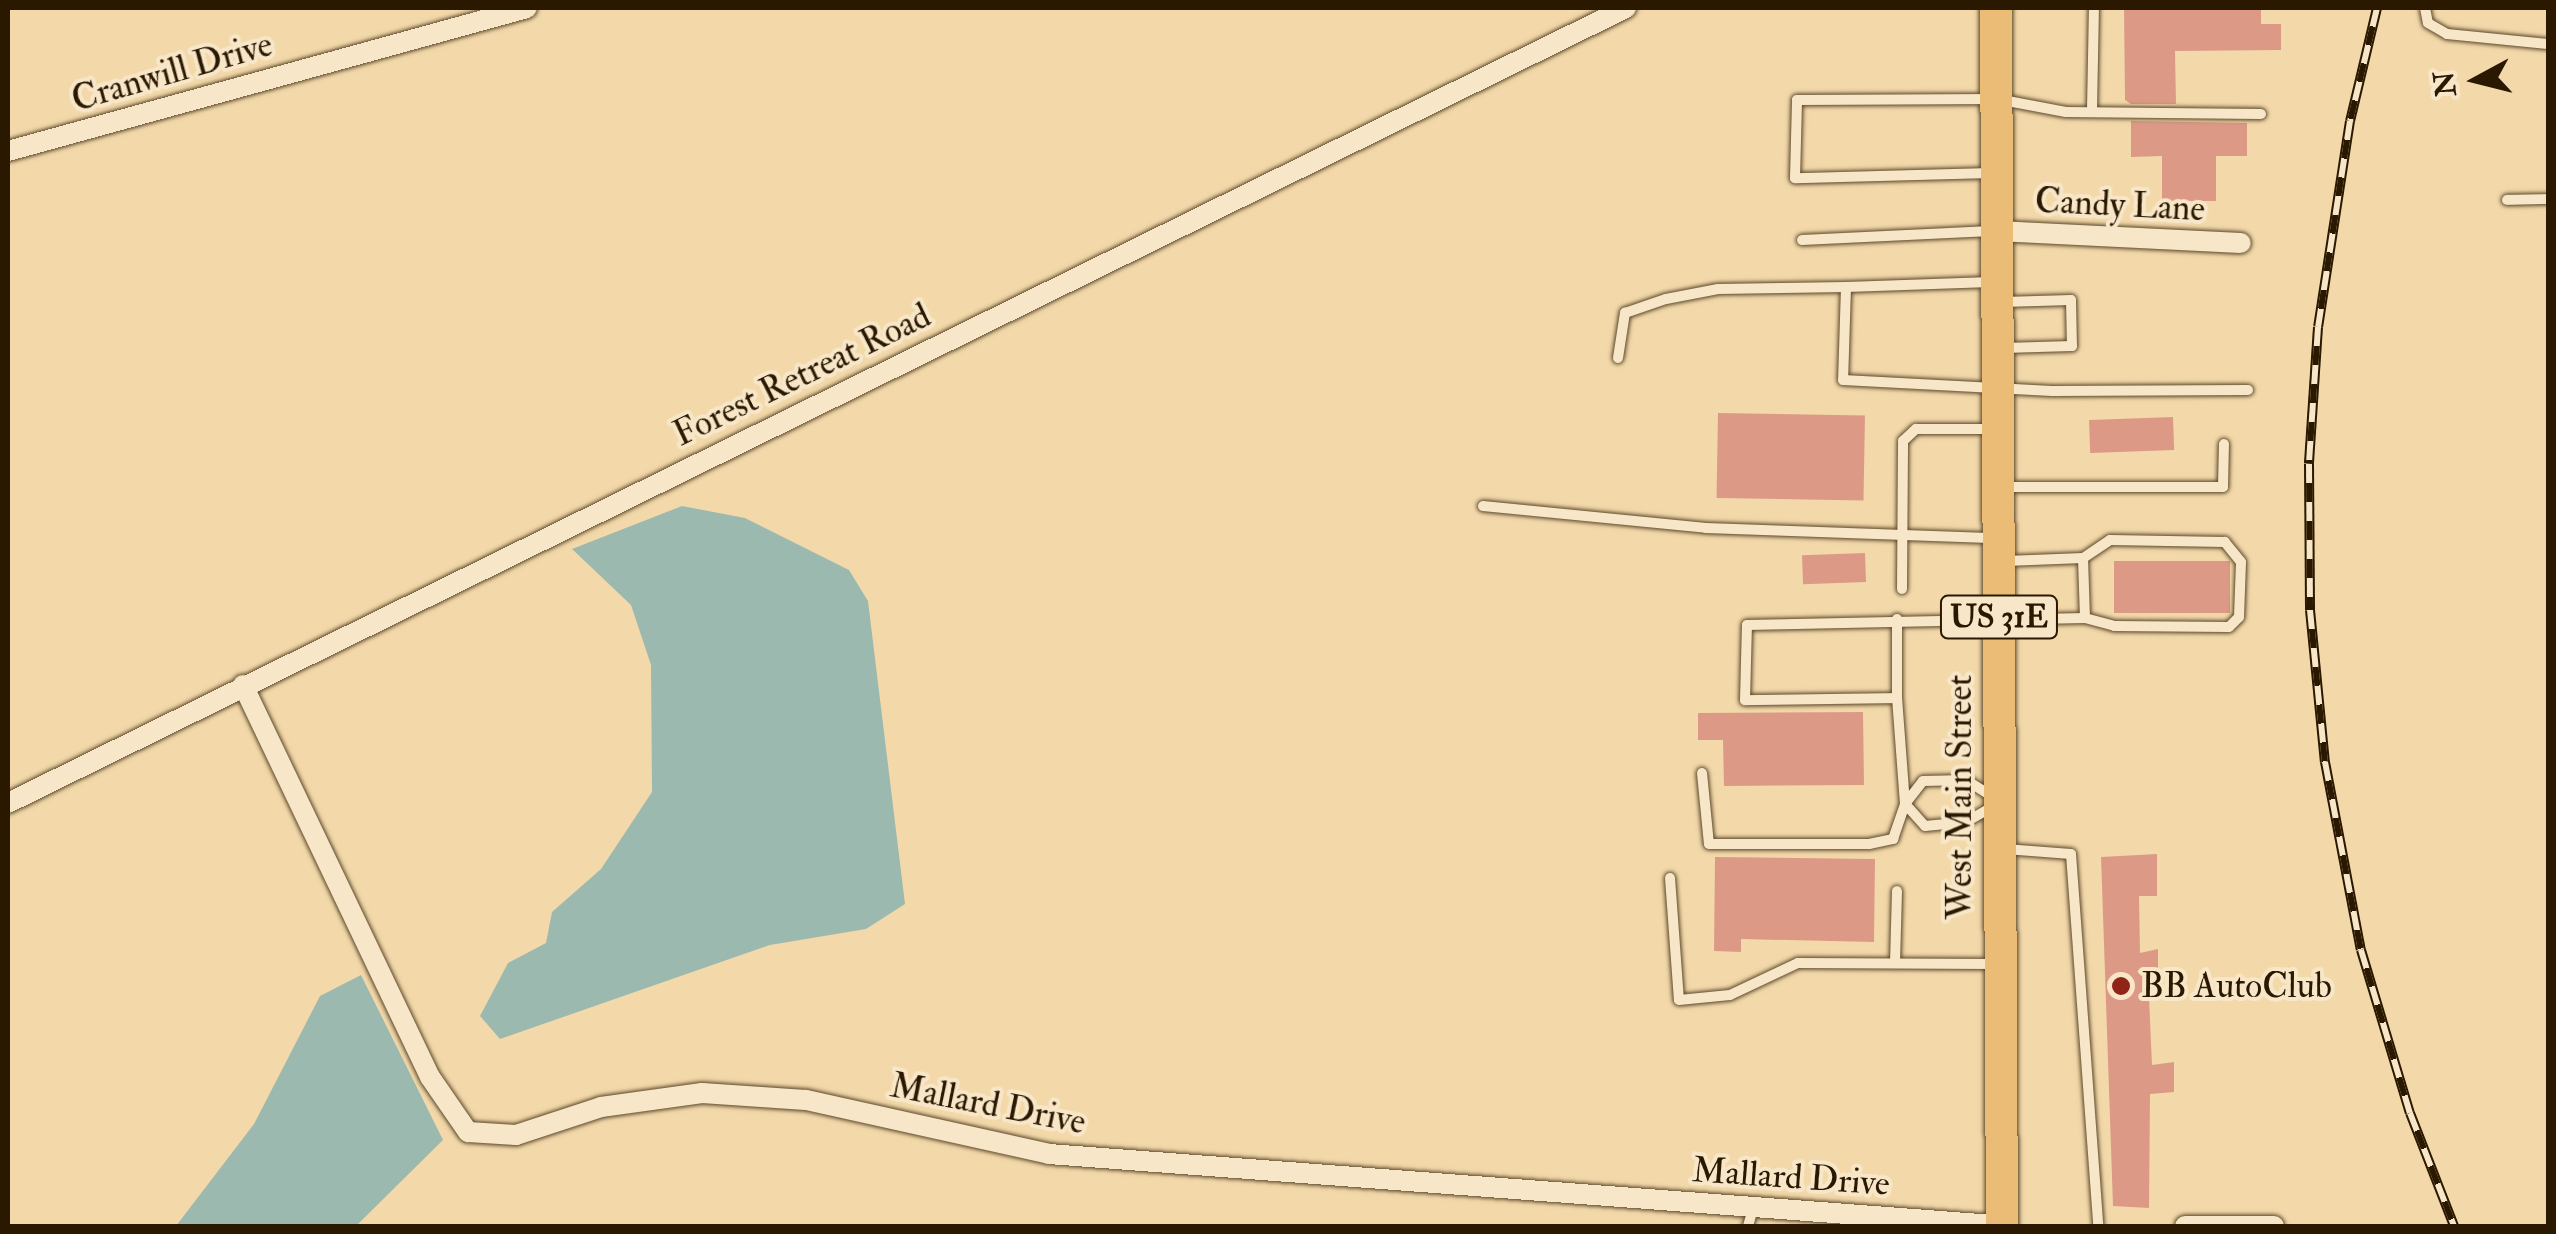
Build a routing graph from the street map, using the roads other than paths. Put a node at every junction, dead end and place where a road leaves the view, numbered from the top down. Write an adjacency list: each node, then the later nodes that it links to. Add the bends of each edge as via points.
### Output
1 (527, 8): 10 (street, Cranwill Drive)
2 (1626, 8): 34 (street, Forest Retreat Road)
3 (1996, 8): 7 (main road, West Main Street / US 31E)
4 (2094, 8): 8 (lane)
5 (2425, 8): 6 (lane, via 2428,23 2447,34)
6 (2548, 44)
7 (1997, 99): 8 (lane); 11 (main road, West Main Street / US 31E); 11 (lane, via 1796,100 1795,178)
8 (2092, 110): 9 (lane)
9 (2261, 114)
10 (8, 152)
11 (1997, 172): 14 (main road, West Main Street / US 31E)
12 (2507, 200): 13 (lane)
13 (2548, 200)
14 (1997, 231): 15 (lane); 16 (street, Candy Lane); 18 (main road, West Main Street / US 31E)
15 (1802, 240)
16 (2241, 243)
17 (1846, 287): 18 (lane); 20 (lane, via 1718,289 1666,298 1625,313); 21 (lane, via 1843,380)
18 (1997, 292): 19 (main road, West Main Street / US 31E); 19 (lane, via 2071,300 2072,346)
19 (1998, 348): 21 (main road, West Main Street / US 31E)
20 (1618, 358)
21 (1998, 383): 22 (lane, via 2052,390); 23 (main road, West Main Street / US 31E)
22 (2248, 390)
23 (1998, 429): 25 (main road, West Main Street / US 31E); 27 (lane, via 1909,432 1902,452)
24 (2224, 444): 25 (lane, via 2223,487)
25 (1998, 487): 28 (main road, West Main Street / US 31E)
26 (1483, 506): 27 (lane, via 1706,528)
27 (1902, 535): 28 (lane); 30 (lane)
28 (1999, 550): 29 (lane); 33 (main road, West Main Street / US 31E)
29 (2083, 558): 31 (lane); 31 (lane, via 2110,540 2225,542 2240,562 2239,617 2230,627 2114,626)
30 (1902, 589)
31 (2085, 618): 33 (lane)
32 (1897, 619): 33 (lane); 35 (lane); 35 (lane, via 1748,624 1745,700)
33 (1999, 620): 37 (main road, West Main Street / US 31E)
34 (243, 685): 38 (street, Forest Retreat Road); 45 (street, Mallard Drive, via 430,1076 468,1132 516,1135 601,1106 702,1093 806,1100 1049,1154)
35 (1897, 698): 39 (lane)
36 (1702, 773): 39 (lane, via 1710,844 1869,844 1893,839)
37 (2002, 802): 39 (lane, via 1966,822 1925,826); 39 (lane, via 1966,780 1924,782); 40 (main road, West Main Street / US 31E)
38 (8, 803)
39 (1905, 804)
40 (2001, 849): 44 (main road, West Main Street / US 31E); 48 (lane, via 2071,854)
41 (1670, 878): 43 (lane, via 1678,1000 1730,995 1798,963)
42 (1897, 892): 43 (lane)
43 (1895, 963): 44 (lane)
44 (2000, 964): 47 (main road, West Main Street / US 31E)
45 (1751, 1217): 46 (street, Mallard Drive)
46 (1867, 1221): 47 (street, Mallard Drive)
47 (2004, 1226)
48 (2098, 1226)
49 (2185, 1226): 50 (street)
50 (2274, 1226)

